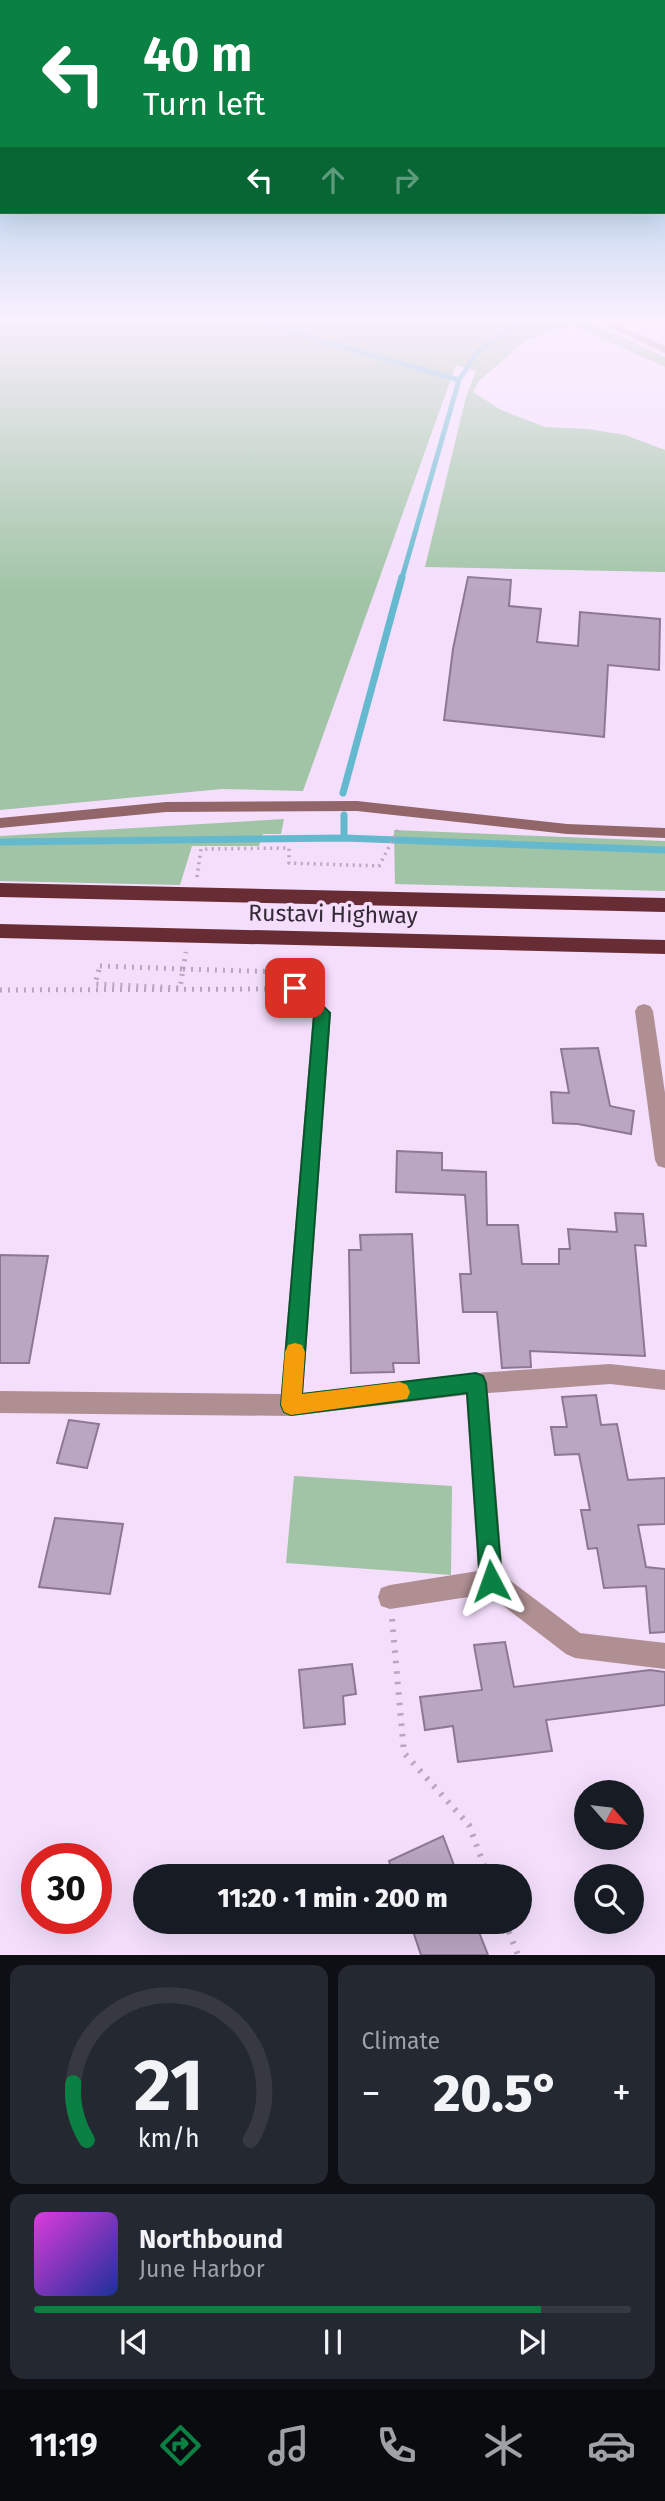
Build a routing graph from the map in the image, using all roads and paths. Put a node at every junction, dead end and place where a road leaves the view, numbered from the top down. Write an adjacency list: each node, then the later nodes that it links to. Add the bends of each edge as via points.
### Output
1 (0, 823): 2 (street, via 166,807 357,806 567,829)
2 (665, 833)
3 (396, 834): 4 (path, via 379,866 289,863 289,848)
4 (201, 849)
5 (0, 890): 6 (highway, Rustavi Highway)
6 (665, 905)
7 (0, 931): 8 (highway, Rustavi Highway)
8 (665, 947)
9 (180, 988): 10 (path, via 95,984 100,966 291,972)
10 (295, 988): 11 (path); 17 (street, via 322,1013)
11 (0, 990)
12 (644, 1011): 13 (street)
13 (665, 1160)
14 (665, 1380): 15 (street, via 610,1374)
15 (476, 1383): 17 (street); 18 (street)
16 (0, 1402): 17 (street)
17 (291, 1405)
18 (491, 1581): 19 (street); 20 (street, via 575,1645)
19 (390, 1597): 21 (path, via 404,1754 469,1825)
20 (665, 1656)
21 (484, 1864)
22 (510, 1934): 23 (path)
23 (518, 1955)

